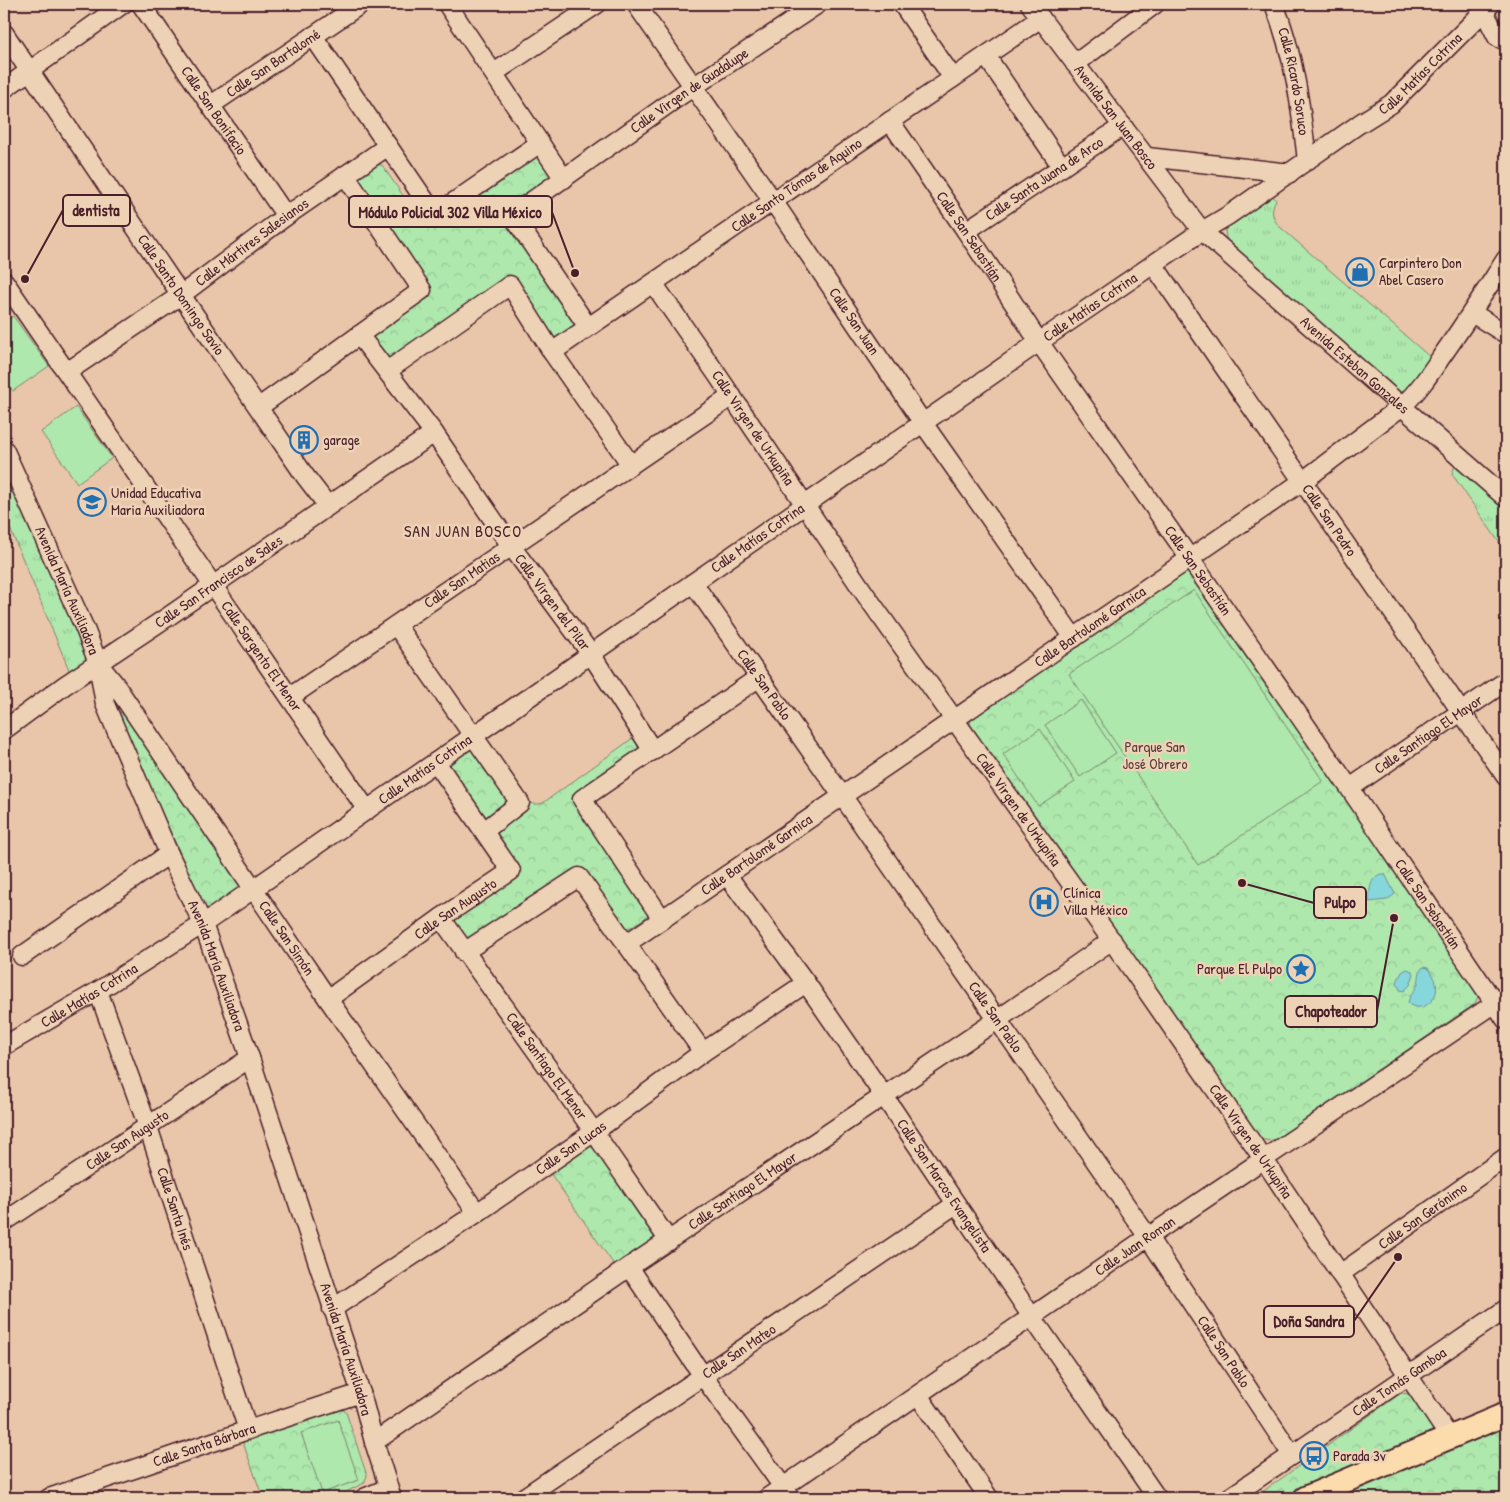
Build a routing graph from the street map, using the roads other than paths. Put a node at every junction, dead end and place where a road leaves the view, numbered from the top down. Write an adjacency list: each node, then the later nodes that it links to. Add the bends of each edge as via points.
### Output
1 (123, 4): 19 (street)
2 (140, 4): 24 (street, Calle San Bonifacio)
3 (361, 4): 15 (street, Calle San Bartolomé)
4 (447, 4): 20 (street)
5 (597, 4): 20 (street)
6 (636, 4): 22 (street, Calle San Juan)
7 (818, 4): 22 (street, Calle Virgen de Guadalupe)
8 (902, 4): 21 (street)
9 (1030, 4): 13 (street, Avenida San Juan Bosco)
10 (1155, 4): 18 (street)
11 (1274, 4): 30 (street, Calle Ricardo Soruco, via 1292,60)
12 (1486, 6): 16 (street, via 1498,37); 30 (street, Calle Matías Cotrina, via 1391,104)
13 (1041, 18): 17 (street, Calle Santo Tómas de Aquino); 18 (street, Avenida San Juan Bosco)
14 (4, 33): 19 (street, Calle Santo Domingo Savio)
15 (313, 36): 24 (street, Calle San Bartolomé); 28 (street)
16 (1506, 41)
17 (986, 56): 21 (street, Calle Santo Tómas de Aquino); 31 (street)
18 (1076, 64): 26 (street, Avenida San Juan Bosco)
19 (30, 71): 23 (street); 43 (street, Calle Santo Domingo Savio)
20 (494, 73): 27 (street)
21 (953, 78): 25 (street, Calle Santo Tómas de Aquino)
22 (694, 87): 34 (street, Calle Virgen de Guadalupe); 35 (street, Calle San Juan)
23 (4, 89)
24 (211, 105): 36 (street, Calle San Bonifacio)
25 (890, 121): 35 (street, Calle Santo Tómas de Aquino); 37 (street, Calle San Sebastián)
26 (1123, 126): 29 (street, Avenida San Juan Bosco); 31 (street, Calle Santa Juana de Arco)
27 (540, 143): 28 (street, via 435,215); 34 (street)
28 (388, 146): 33 (street, Calle Mártires Salesianos)
29 (1147, 157): 32 (street); 38 (street, Avenida San Juan Bosco)
30 (1307, 161): 32 (street, Calle Matías Cotrina)
31 (1062, 166): 37 (street, Calle Santa Juana de Arco)
32 (1290, 173): 38 (street, Calle Matías Cotrina)
33 (346, 175): 36 (street, Calle Mártires Salesianos); 47 (street, via 422,290)
34 (564, 178): 45 (street, Calle Virgen de Guadalupe, via 512,216)
35 (773, 201): 42 (street, Calle Santo Tómas de Aquino); 55 (street, Calle San Juan)
36 (286, 216): 43 (street, Calle Mártires Salesianos)
37 (966, 231): 48 (street, Calle San Sebastián)
38 (1202, 231): 40 (street, Calle Matías Cotrina); 54 (street, Avenida Esteban Gonzales)
39 (1506, 259): 44 (street, Calle Bartolomé Garnica)
40 (1153, 264): 48 (street, Calle Matías Cotrina); 59 (street, Calle San Pedro)
41 (4, 281): 51 (street, Calle Sargento El Menor)
42 (653, 283): 45 (street, Calle Santo Tómas de Aquino); 52 (street, Calle Virgen de Urkupiña)
43 (181, 295): 51 (street, Calle Mártires Salesianos); 53 (street, Calle Santo Domingo Savio)
44 (1472, 313): 46 (street); 54 (street, Calle Bartolomé Garnica, via 1418,390)
45 (588, 327): 49 (street, Calle Santo Tómas de Aquino)
46 (1506, 334)
47 (359, 335): 50 (street, Calle Virgen del Pilar); 53 (street)
48 (1039, 342): 55 (street, Calle Matías Cotrina); 64 (street, Calle San Sebastián)
49 (552, 352): 50 (street, via 510,285); 58 (street)
50 (387, 371): 56 (street, Calle Virgen del Pilar)
51 (67, 372): 66 (street, Calle Sargento El Menor)
52 (732, 396): 58 (street, Calle San Matias); 61 (street, Calle Virgen de Urkupiña)
53 (259, 407): 62 (street, Calle Santo Domingo Savio)
54 (1401, 407): 59 (street, Calle Bartolomé Garnica); 60 (street, Avenida Esteban Gonzales)
55 (923, 422): 61 (street, Calle Matías Cotrina); 68 (street, Calle San Juan)
56 (434, 433): 62 (street, Calle San Francisco de Sales); 63 (street, Calle Virgen del Pilar)
57 (4, 449): 70 (street, Avenida María Auxiliadora)
58 (631, 464): 63 (street, Calle San Matias)
59 (1303, 480): 64 (street, Calle Bartolomé Garnica); 74 (street, Calle San Pedro)
60 (1506, 498)
61 (804, 505): 65 (street, Calle Matías Cotrina); 75 (street, Calle Virgen de Urkupiña)
62 (328, 506): 66 (street, Calle San Francisco de Sales)
63 (511, 546): 67 (street, Calle San Matias); 69 (street, Calle Virgen del Pilar)
64 (1190, 559): 68 (street, Calle Bartolomé Garnica); 81 (street, Calle San Sebastián)
65 (693, 583): 69 (street, Calle Matías Cotrina); 71 (street, Calle San Pablo)
66 (213, 586): 70 (street, Calle San Francisco de Sales); 73 (street, Calle Sargento El Menor)
67 (396, 625): 73 (street, Calle San Matias); 77 (street)
68 (1074, 638): 75 (street, Calle Bartolomé Garnica)
69 (591, 654): 77 (street, Calle Matías Cotrina); 78 (street, Calle Virgen del Pilar)
70 (98, 663): 76 (street, Calle San Francisco de Sales); 85 (street, Avenida María Auxiliadora, via 105,704); 87 (street, Calle San Simón)
71 (758, 678): 78 (street); 82 (street, Calle San Pablo)
72 (1506, 681): 74 (street, Calle Santiago El Mayor)
73 (290, 697): 83 (street, Calle Sargento El Menor)
74 (1462, 712): 80 (street, Calle San Pedro); 81 (street, Calle Santiago El Mayor)
75 (955, 719): 82 (street, Calle Bartolomé Garnica); 91 (street, Calle Virgen de Urkupiña)
76 (5, 724)
77 (473, 736): 79 (street, Calle Matías Cotrina); 84 (street, via 520,803)
78 (653, 751): 89 (street, via 582,800)
79 (436, 762): 83 (street, Calle Matías Cotrina); 84 (street)
80 (1506, 777)
81 (1350, 788): 98 (street, Calle San Sebastián)
82 (843, 796): 86 (street, Calle Bartolomé Garnica); 99 (street, Calle San Pablo)
83 (367, 810): 87 (street, Calle Matías Cotrina)
84 (484, 831): 88 (street, Calle San Augusto, via 511,871)
85 (169, 854): 90 (street, Avenida María Auxiliadora); 94 (street)
86 (727, 875): 89 (street, Calle Bartolomé Garnica); 95 (street, Calle San Marcos Evangelista)
87 (254, 889): 90 (street, Calle Matías Cotrina); 97 (street, Calle San Simón)
88 (441, 918): 93 (street, Calle Santiago El Menor); 97 (street, Calle San Augusto)
89 (662, 919): 92 (street, Calle Bartolomé Garnica)
90 (203, 924): 96 (street, Calle Matías Cotrina); 103 (street, Avenida María Auxiliadora)
91 (1112, 940): 99 (street, Calle Santiago El Mayor); 108 (street, Calle Virgen de Urkupiña)
92 (626, 944): 93 (street, via 579,878); 102 (street)
93 (464, 952): 106 (street, Calle Santiago El Menor)
94 (22, 956)
95 (806, 983): 102 (street, Calle San Lucas); 104 (street, Calle San Marcos Evangelista)
96 (98, 991): 101 (street, Calle Matías Cotrina); 105 (street, Calle Santa Inés)
97 (328, 999): 110 (street, Calle San Simón)
98 (1501, 999): 100 (street, Calle San Sebastián); 108 (street, Calle Juan Roman)
99 (997, 1020): 104 (street, Calle Santiago El Mayor); 112 (street, Calle San Pablo)
100 (1506, 1020)
101 (4, 1046)
102 (703, 1052): 106 (street, Calle San Lucas)
103 (250, 1058): 105 (street, Calle San Augusto); 117 (street, Avenida María Auxiliadora)
104 (884, 1096): 109 (street, Calle San Marcos Evangelista); 113 (street, Calle Santiago El Mayor)
105 (148, 1127): 111 (street, Calle San Augusto); 124 (street, Calle Santa Inés)
106 (594, 1132): 110 (street, Calle San Lucas); 113 (street, Calle Santiago El Menor)
107 (1506, 1158): 115 (street, Calle San Gerónimo)
108 (1264, 1160): 112 (street, Calle Juan Roman); 115 (street, Calle Virgen de Urkupiña)
109 (956, 1204): 118 (street, Calle San Marcos Evangelista); 119 (street, Calle San Mateo)
110 (477, 1213): 117 (street, Calle San Lucas)
111 (4, 1222)
112 (1148, 1238): 118 (street, Calle Juan Roman); 127 (street, Calle San Pablo)
113 (669, 1241): 114 (street, Calle Santiago El Mayor)
114 (629, 1268): 119 (street); 126 (street, Calle Santiago El Mayor)
115 (1340, 1274): 120 (street, Calle Virgen de Urkupiña)
116 (1506, 1308): 120 (street, Calle Tomás Gamboa)
117 (332, 1309): 121 (street, Avenida María Auxiliadora)
118 (1032, 1317): 122 (street, Calle Juan Roman); 135 (street, Calle San Marcos Evangelista)
119 (703, 1376): 129 (street); 132 (street, Calle San Mateo)
120 (1408, 1376): 125 (street, Calle Virgen de Urkupiña); 127 (street, Calle Tomás Gamboa)
121 (361, 1393): 124 (street, Calle Santa Bárbara); 126 (street, Avenida María Auxiliadora)
122 (918, 1395): 129 (street, Calle Juan Roman); 134 (street)
123 (1506, 1414): 125 (main road)
124 (248, 1430): 130 (street, Calle Santa Bárbara)
125 (1450, 1438): 137 (main road)
126 (374, 1442): 128 (street, Avenida María Auxiliadora)
127 (1292, 1455): 136 (street, Calle Tomás Gamboa)
128 (390, 1493): 131 (street)
129 (787, 1493): 133 (street, Calle Juan Roman)
130 (49, 1498)
131 (364, 1498)
132 (524, 1498)
133 (767, 1498)
134 (990, 1498)
135 (1157, 1498)
136 (1229, 1498)
137 (1304, 1498)

